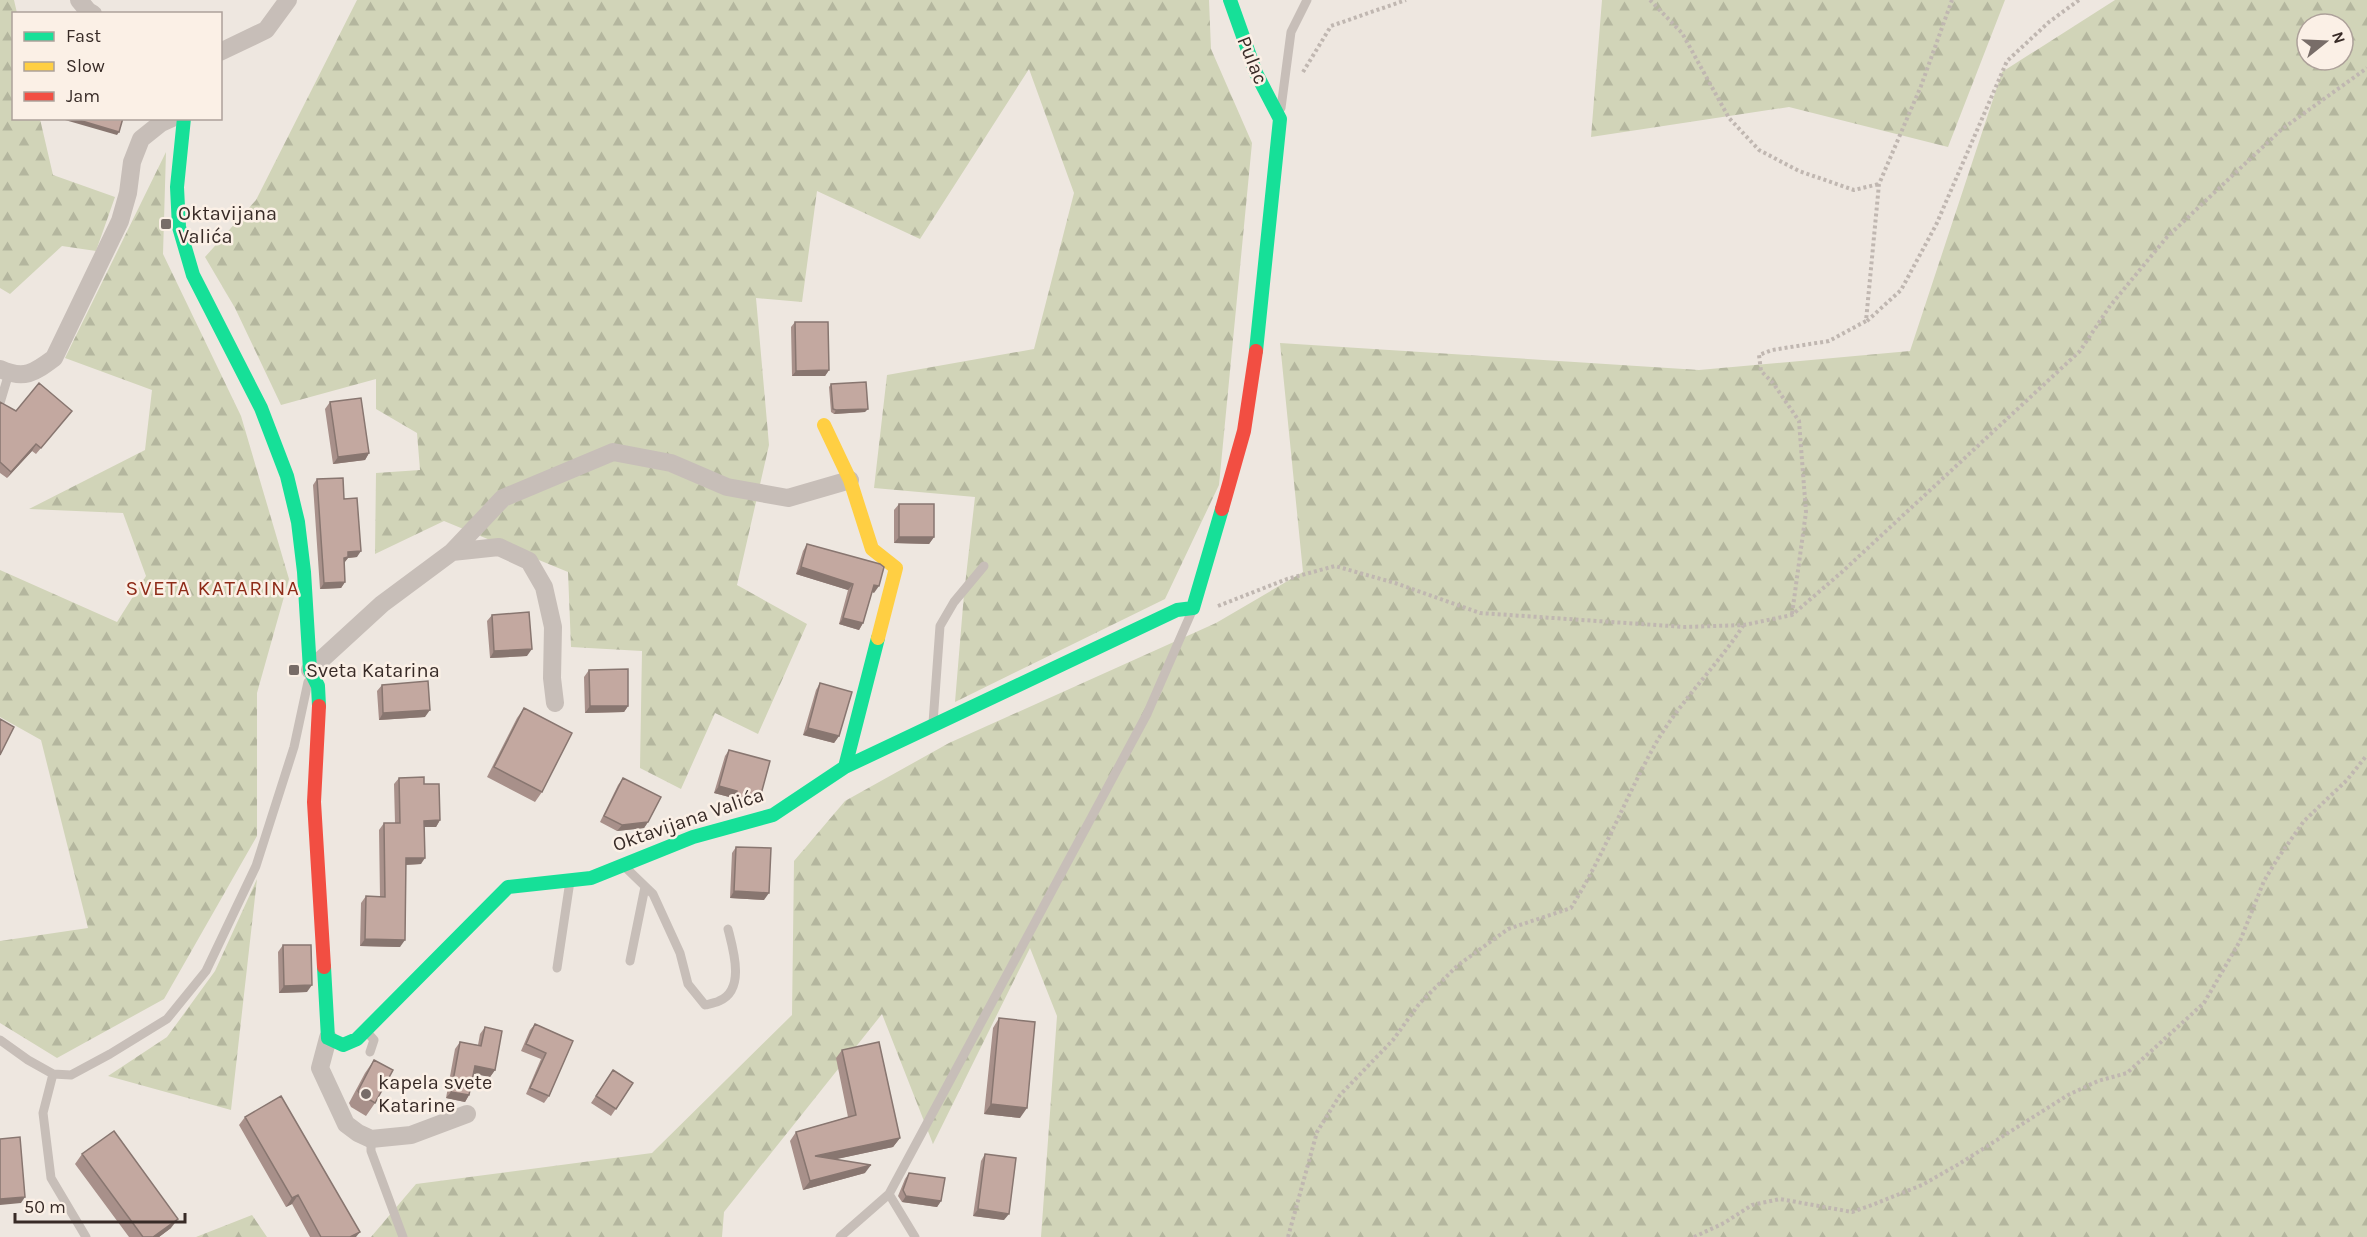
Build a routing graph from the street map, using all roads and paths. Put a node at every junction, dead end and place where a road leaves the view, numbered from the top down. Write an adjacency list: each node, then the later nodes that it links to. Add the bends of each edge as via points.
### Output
1 (79, 0): 9 (street)
2 (288, 0): 10 (street, via 266,30)
3 (1230, 0): 13 (street, Pulac, via 1256,74)
4 (1307, 0): 13 (lane, via 1291,32)
5 (1406, 0): 12 (path, via 1331,26)
6 (1650, 0): 16 (path, via 1682,33 1730,118 1759,150 1799,171 1854,190)
7 (1952, 0): 16 (path)
8 (2079, 0): 17 (path, via 2007,60 1936,225 1901,290)
9 (90, 12)
10 (222, 51)
11 (2367, 68): 25 (path, via 2282,129 2167,237 2110,306 2080,351)
12 (1299, 79)
13 (1280, 119): 24 (street, via 1259,334 1244,431)
14 (167, 120): 18 (street, via 141,139 132,162 120,221 54,358 36,372 15,376)
15 (184, 120): 27 (street, via 178,226 197,287 262,409 288,478 299,526)
16 (1879, 184): 17 (path)
17 (1866, 321): 25 (path, via 1829,341 1759,355 1761,371 1799,422 1806,512)
18 (4, 371): 19 (lane)
19 (0, 403)
20 (824, 425): 21 (street)
21 (850, 480): 22 (street, via 788,498 727,487 671,463 613,452 503,498); 31 (street, via 872,549 896,568)
22 (452, 552): 27 (street, via 382,603); 28 (street, via 499,547 529,561 544,587 553,627)
23 (984, 566): 29 (lane, via 940,626)
24 (1193, 609): 26 (path, via 1221,606 1287,579 1335,566 1480,613 1685,627); 29 (street, Oktavijana Valića, via 1177,610); 45 (lane, via 1147,714)
25 (1792, 615): 26 (path)
26 (1743, 625): 50 (path, via 1668,724 1571,908 1508,929 1457,966 1340,1095 1317,1132)
27 (310, 670): 39 (street, via 318,686 319,701 314,802); 42 (lane, via 294,747 256,866 206,971 167,1019 71,1075)
28 (555, 704)
29 (933, 725): 31 (street, Oktavijana Valića)
30 (2367, 754): 51 (path, via 2347,780 2304,821 2278,858 2264,881 2240,941 2204,1003 2127,1073 2068,1095 1922,1185 1872,1205 1852,1212 1780,1199 1752,1205)
31 (845, 767): 32 (street, Oktavijana Valića, via 773,815 693,837)
32 (624, 865): 33 (street, Oktavijana Valića, via 591,878); 34 (lane)
33 (570, 880): 37 (lane); 38 (street, Oktavijana Valića, via 508,887)
34 (645, 886): 35 (lane, via 666,920 688,984 705,1005 722,1001 733,987 736,961); 36 (lane)
35 (728, 929)
36 (630, 961)
37 (557, 968)
38 (366, 1030): 39 (street, Oktavijana Valića, via 357,1039 343,1044); 41 (lane, via 374,1040)
39 (328, 1038): 44 (street, via 320,1068 346,1124)
40 (0, 1040): 42 (lane)
41 (370, 1052)
42 (53, 1074): 46 (lane, via 44,1113 51,1178)
43 (467, 1114): 44 (street, via 411,1135)
44 (370, 1139): 47 (lane, via 370,1151)
45 (889, 1194): 48 (lane); 49 (lane)
46 (86, 1237)
47 (402, 1237)
48 (840, 1237)
49 (915, 1237)
50 (1288, 1237)
51 (1694, 1237)

